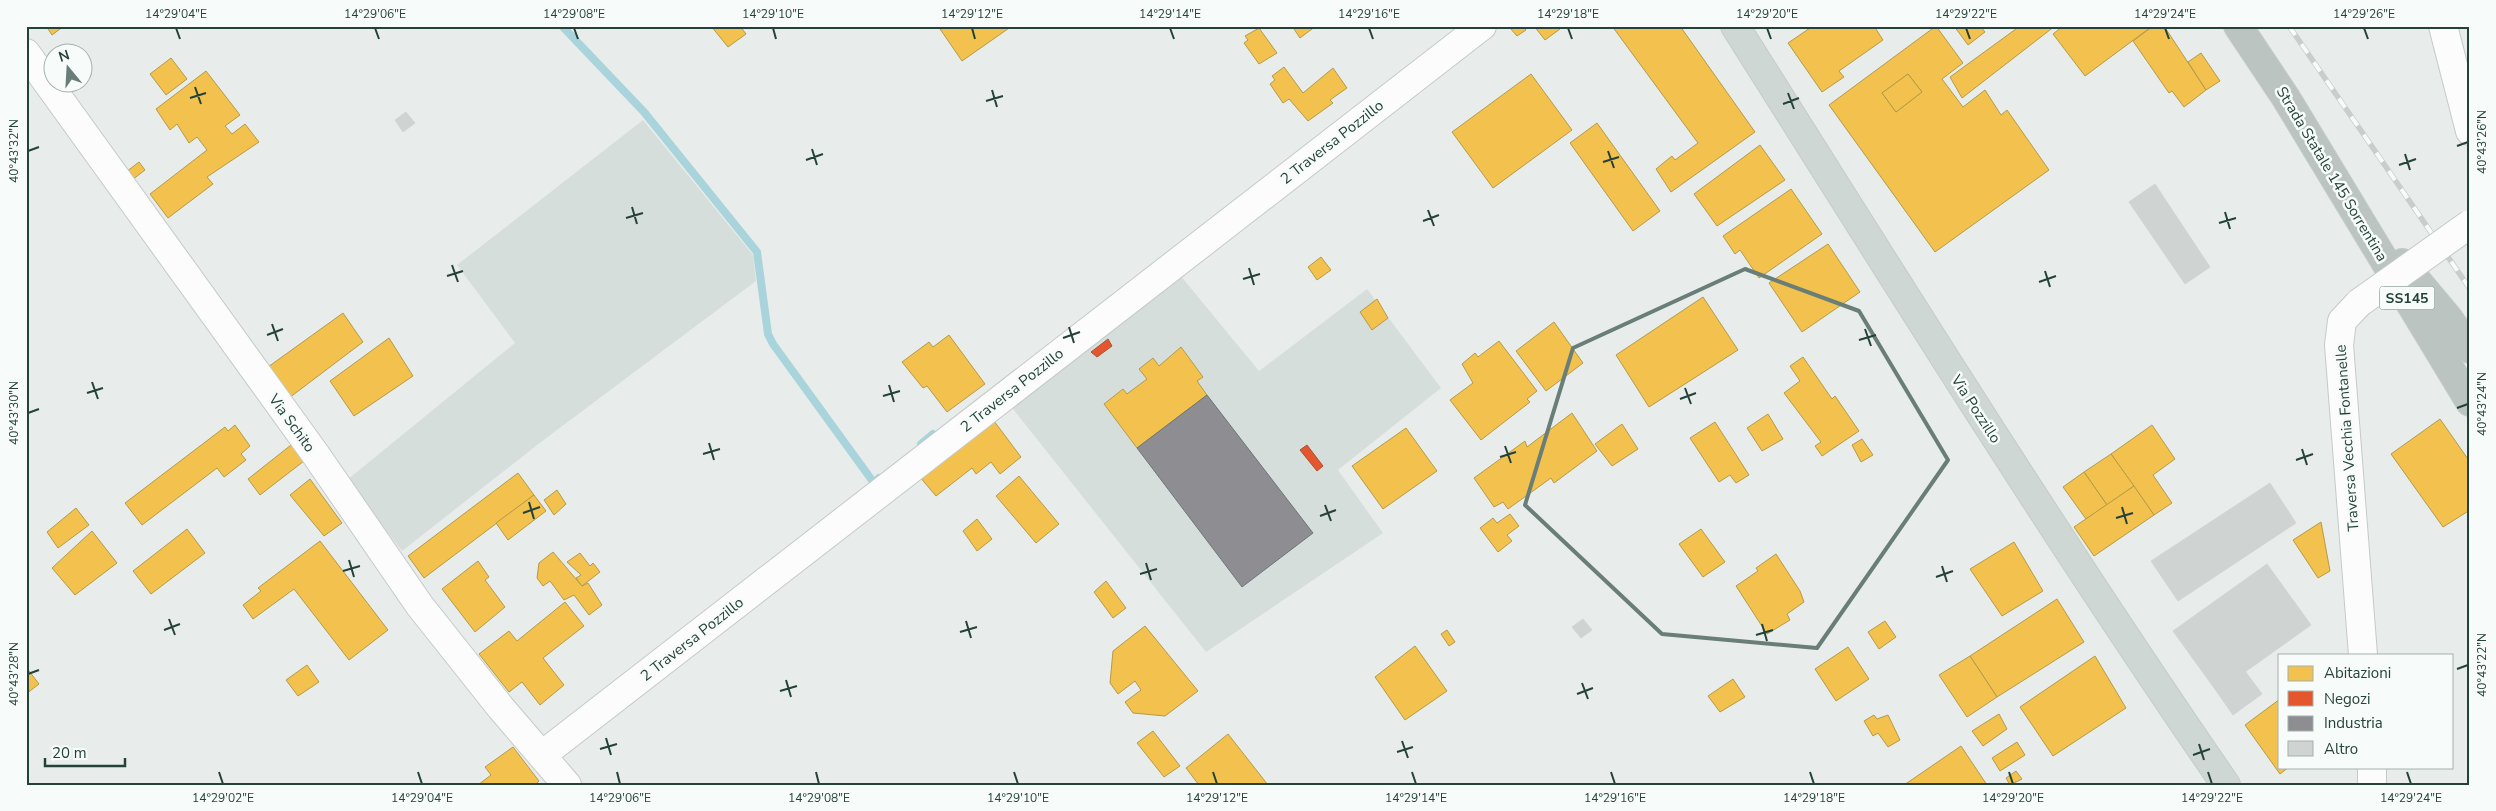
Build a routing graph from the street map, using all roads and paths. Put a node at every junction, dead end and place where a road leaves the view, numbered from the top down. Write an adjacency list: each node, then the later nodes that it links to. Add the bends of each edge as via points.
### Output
1 (1482, 26): 12 (street, 2 Traversa Pozzillo)
2 (1736, 26): 15 (main road, Via Pozzillo, via 1983,420)
3 (2238, 26): 7 (highway, Strada Statale 145 Sorrentina / SS145)
4 (2443, 26): 6 (street)
5 (26, 53): 12 (street, Via Schito, via 316,455 420,606)
6 (2470, 131)
7 (2345, 195): 9 (highway, via 2449,319); 10 (highway, Strada Statale 145 Sorrentina / SS145)
8 (2470, 224): 11 (street, Traversa Vecchia Fontanelle, bridge, via 2359,303 2342,321 2338,345)
9 (2470, 349)
10 (2470, 402)
11 (2363, 654)
12 (542, 755): 14 (street, Via Schito)
13 (2372, 768): 16 (street)
14 (567, 785)
15 (2226, 785)
16 (2372, 785)

